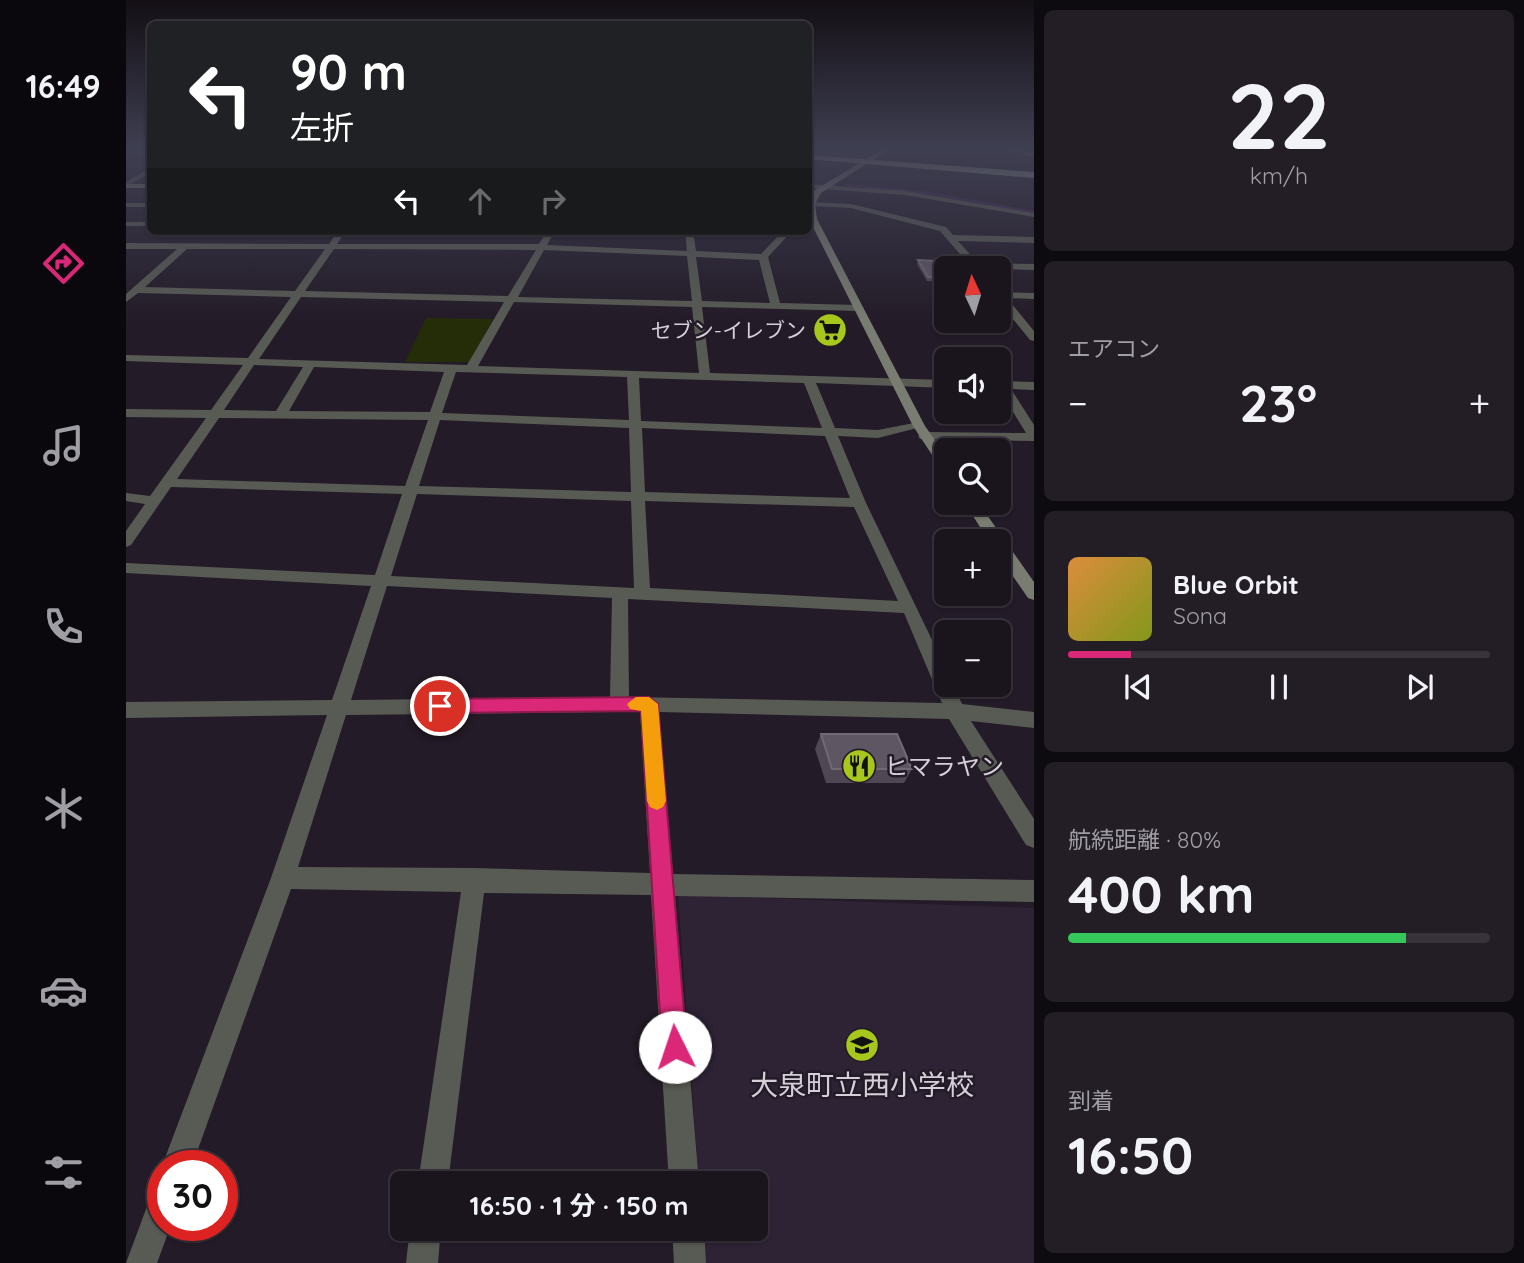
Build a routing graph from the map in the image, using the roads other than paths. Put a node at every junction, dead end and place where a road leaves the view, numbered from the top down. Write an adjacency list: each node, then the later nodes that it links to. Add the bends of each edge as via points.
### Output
1 (845, 206): 8 (street)
2 (923, 206): 5 (street)
3 (996, 206): 6 (street)
4 (1006, 206): 6 (street)
5 (919, 208)
6 (1032, 211): 17 (street)
7 (909, 213): 8 (street)
8 (900, 218): 16 (street, via 943,229)
9 (812, 221): 35 (street)
10 (126, 224): 11 (street)
11 (147, 224)
12 (340, 235): 20 (street)
13 (549, 235): 21 (street)
14 (690, 235): 22 (street)
15 (784, 235): 24 (street)
16 (953, 238): 17 (street); 23 (street)
17 (1034, 240)
18 (126, 246): 19 (street)
19 (185, 247): 20 (street, via 267,243); 27 (street)
20 (332, 247): 21 (street, via 441,242); 28 (street)
21 (542, 247): 22 (street); 32 (street)
22 (692, 253): 24 (street); 33 (street)
23 (967, 256)
24 (763, 257): 34 (street)
25 (1012, 267): 26 (street)
26 (1034, 267)
27 (137, 290): 28 (street); 31 (street)
28 (299, 293): 32 (street); 39 (street)
29 (1012, 295): 30 (street)
30 (1034, 296)
31 (126, 299)
32 (512, 299): 33 (street); 42 (street)
33 (697, 304): 34 (street); 44 (street)
34 (776, 306): 35 (street)
35 (859, 308): 46 (street)
36 (1012, 311): 37 (street)
37 (1034, 338)
38 (126, 358): 39 (street)
39 (253, 362): 40 (street); 52 (street)
40 (311, 363): 41 (street); 53 (street)
41 (450, 368): 42 (street); 54 (street)
42 (471, 368): 43 (street)
43 (633, 374): 44 (street); 55 (street)
44 (705, 376): 45 (street)
45 (809, 380): 46 (street); 57 (street)
46 (896, 382): 47 (street); 56 (street)
47 (934, 383)
48 (1011, 385): 49 (street)
49 (1034, 386)
50 (1011, 400): 58 (street)
51 (126, 413): 52 (street)
52 (219, 413): 53 (street); 60 (street)
53 (281, 413): 54 (street)
54 (433, 417): 55 (street); 61 (street)
55 (636, 424): 57 (street); 62 (street)
56 (922, 431): 57 (street); 58 (street); 59 (street)
57 (829, 432): 65 (street)
58 (1034, 436)
59 (934, 448)
60 (167, 483): 61 (street); 64 (street)
61 (410, 488): 62 (street); 69 (street)
62 (637, 495): 65 (street); 71 (street)
63 (126, 497): 64 (street)
64 (154, 501): 66 (street)
65 (859, 503): 73 (street)
66 (126, 542)
67 (1011, 561): 72 (street)
68 (126, 568): 69 (street)
69 (381, 583): 70 (street); 76 (street)
70 (620, 592): 71 (street); 74 (street)
71 (642, 593): 73 (street)
72 (1034, 594)
73 (910, 607): 78 (street)
74 (619, 704): 75 (street); 76 (street)
75 (649, 704): 78 (street); 83 (street)
76 (338, 708): 77 (street); 81 (street)
77 (126, 710)
78 (955, 712): 79 (street); 80 (street)
79 (1034, 720)
80 (1034, 838)
81 (283, 878): 82 (street); 85 (street)
82 (474, 879): 83 (street); 86 (street)
83 (663, 884): 84 (street); 87 (street)
84 (1034, 891)
85 (183, 1150)
86 (435, 1171)
87 (683, 1171)
88 (149, 1241): 91 (street)
89 (425, 1241): 92 (street)
90 (689, 1241): 93 (street)
91 (141, 1263)
92 (422, 1263)
93 (690, 1263)

